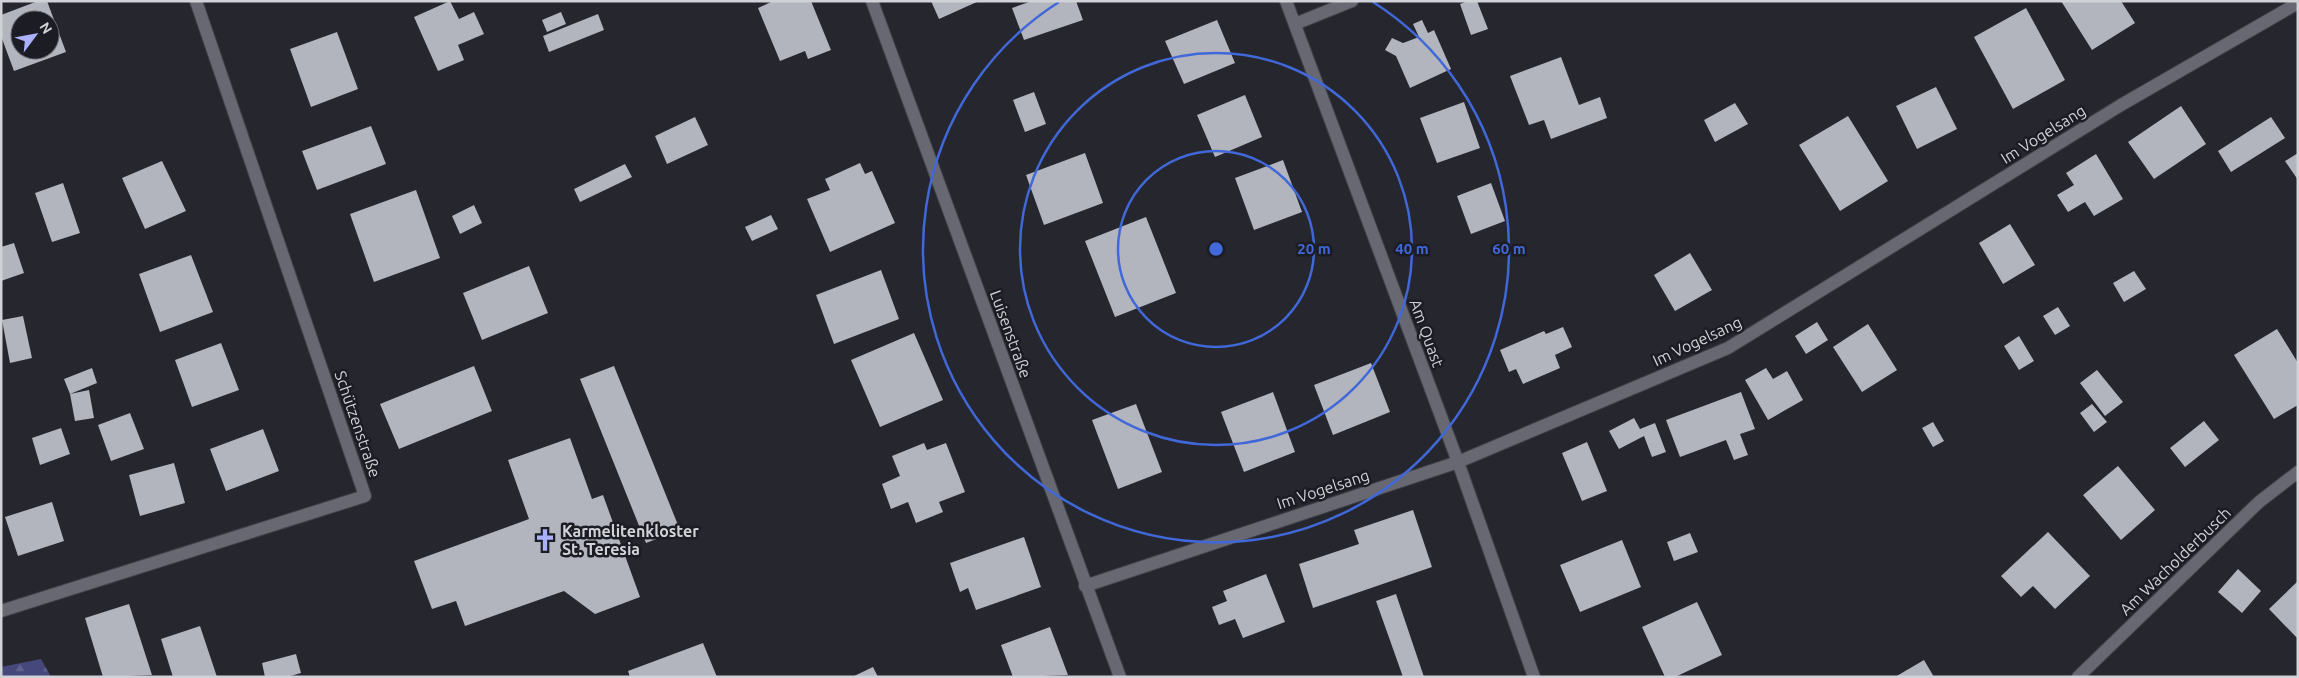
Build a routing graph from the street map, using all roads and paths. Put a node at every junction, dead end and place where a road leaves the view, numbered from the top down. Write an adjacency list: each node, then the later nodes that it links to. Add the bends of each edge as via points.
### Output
1 (196, 1): 10 (street, Schützenstraße, via 365,496)
2 (872, 1): 9 (street, Luisenstraße)
3 (1286, 1): 6 (street, Am Quast)
4 (1352, 1): 6 (street)
5 (2298, 3): 7 (street, Im Vogelsang, via 2122,105 1728,348)
6 (1295, 24): 7 (street, Am Quast)
7 (1458, 462): 9 (street, Im Vogelsang); 12 (street, Am Quast)
8 (2298, 472): 13 (street, Am Wacholderbusch, via 2259,502)
9 (1085, 586): 11 (street, Luisenstraße)
10 (1, 611)
11 (1120, 677)
12 (1534, 677)
13 (2078, 677)

